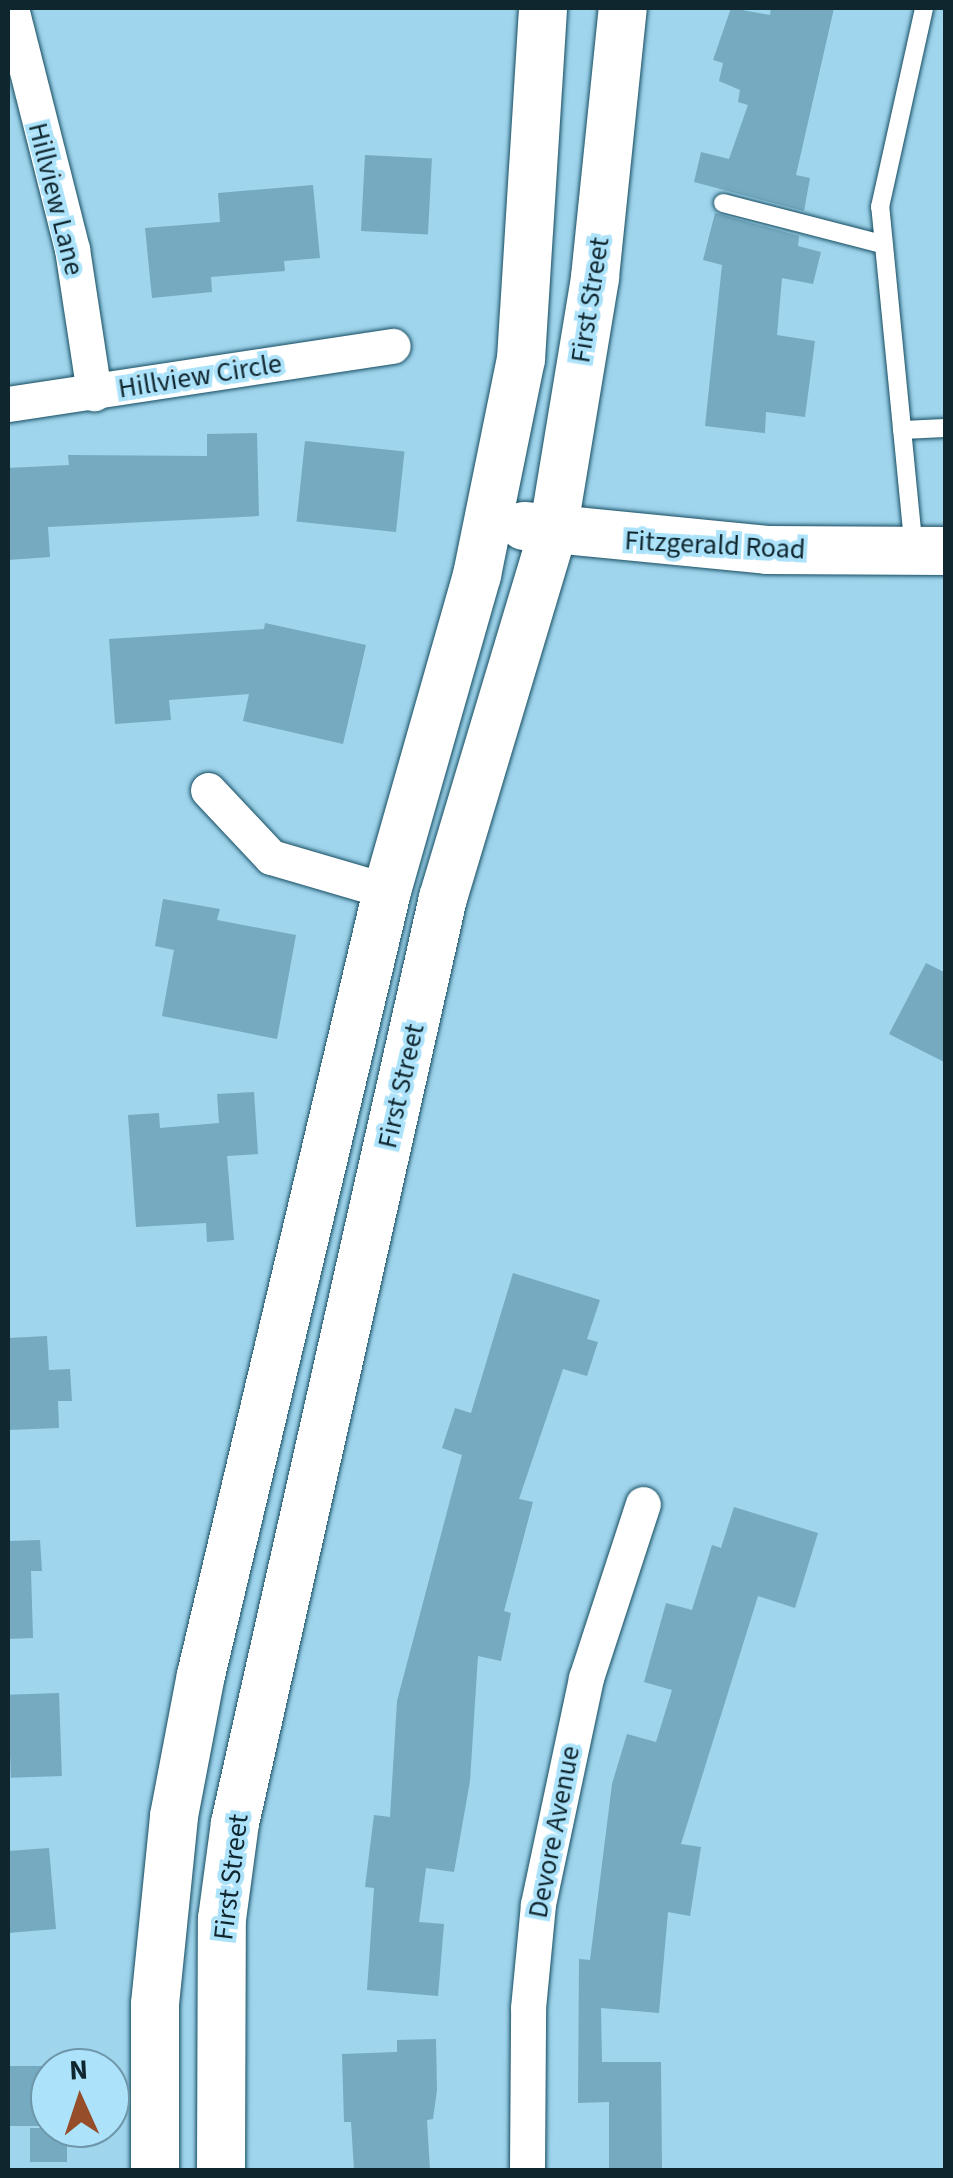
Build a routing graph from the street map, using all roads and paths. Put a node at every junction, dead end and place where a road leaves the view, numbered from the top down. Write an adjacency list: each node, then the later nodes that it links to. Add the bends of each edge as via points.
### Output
1 (11, 8): 8 (street, Hillview Lane, via 72,249)
2 (543, 8): 12 (main road, First Street, via 521,359)
3 (623, 8): 13 (main road, First Street, via 596,277)
4 (924, 8): 6 (lane, via 880,207)
5 (722, 203): 6 (lane)
6 (882, 244): 11 (lane)
7 (393, 346): 8 (street, Hillview Circle)
8 (94, 393): 9 (street, Hillview Circle)
9 (8, 404)
10 (946, 428): 11 (lane)
11 (902, 430): 14 (lane)
12 (487, 518): 13 (main road, Fitzgerald Road); 16 (main road, First Street)
13 (553, 532): 14 (main road, Fitzgerald Road, via 767,550); 19 (main road, First Street, via 444,898 235,1823 222,1918)
14 (930, 551)
15 (208, 790): 16 (street, via 271,857)
16 (387, 892): 18 (main road, First Street, via 201,1675 174,1816 154,2004)
17 (643, 1504): 20 (street, Devore Avenue, via 586,1678 538,1904 528,2008)
18 (154, 2170)
19 (221, 2170)
20 (527, 2170)

